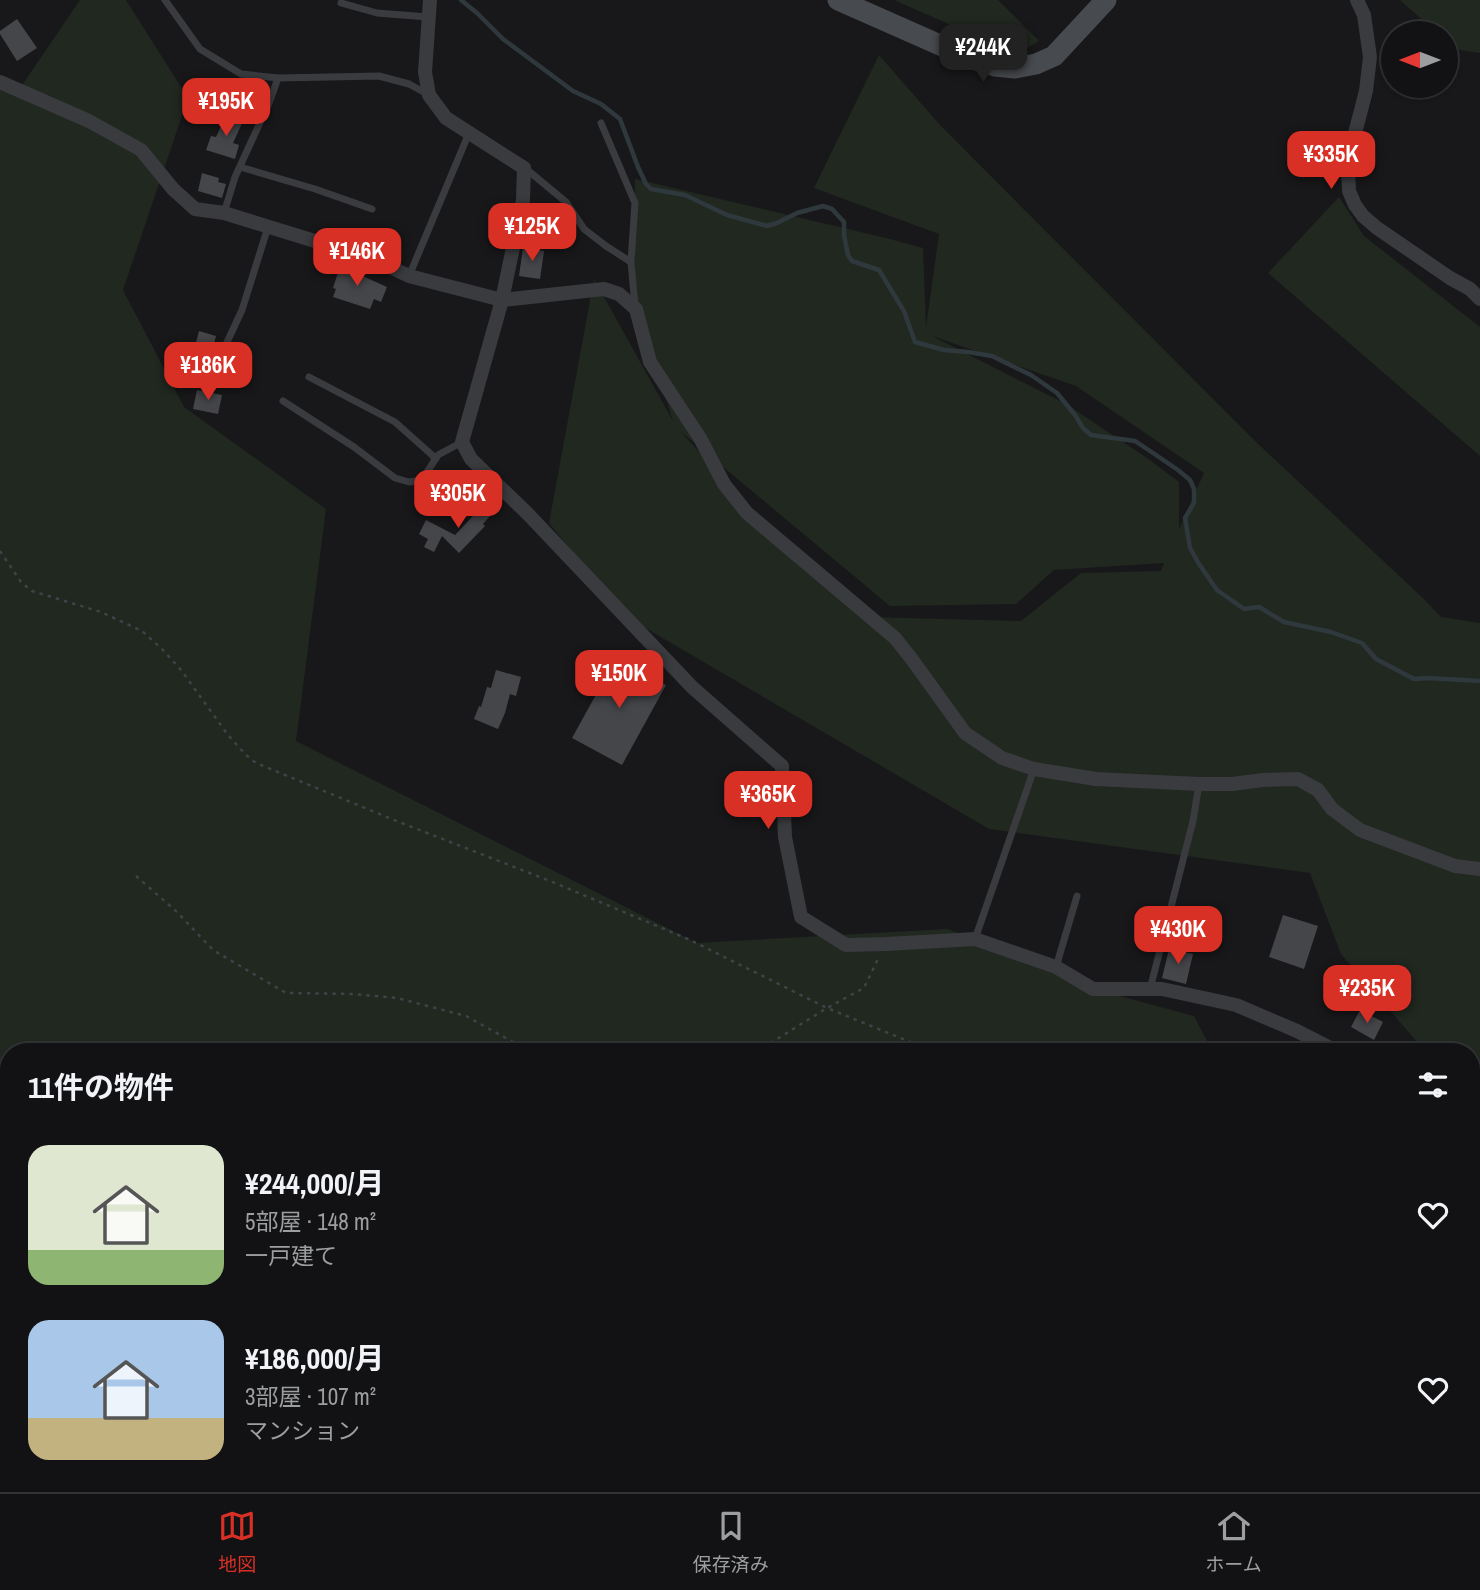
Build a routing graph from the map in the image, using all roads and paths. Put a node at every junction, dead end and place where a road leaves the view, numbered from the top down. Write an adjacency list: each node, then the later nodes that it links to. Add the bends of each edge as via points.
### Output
1 (165, 0): 8 (lane, via 200,49 242,74)
2 (430, 0): 7 (street)
3 (838, 0): 4 (street, via 967,57 1014,68 1054,56)
4 (1106, 0)
5 (1357, 0): 20 (street, via 1370,57 1348,170 1349,191 1363,216 1377,228)
6 (341, 3): 7 (lane, via 377,13)
7 (428, 17): 10 (street, via 425,72)
8 (278, 78): 10 (lane, via 379,76); 13 (lane)
9 (0, 82): 16 (street, via 89,121 141,150 195,209)
10 (429, 95): 12 (street, via 446,117)
11 (601, 123): 18 (lane, via 635,203)
12 (469, 132): 14 (street); 19 (lane)
13 (240, 167): 15 (lane); 16 (lane)
14 (524, 168): 18 (lane, via 566,202 584,229); 21 (street, via 523,200)
15 (372, 209)
16 (224, 213): 17 (street)
17 (268, 227): 19 (street, via 373,258); 23 (lane, via 242,310)
18 (631, 262): 22 (lane)
19 (409, 276): 21 (street)
20 (1480, 299)
21 (502, 300): 22 (street, via 604,289 619,294); 26 (street)
22 (636, 309): 29 (street, via 650,362 724,484 747,513 895,639 965,733 1002,758)
23 (222, 353)
24 (309, 377): 27 (lane, via 395,422)
25 (283, 401): 27 (lane, via 395,478 422,480)
26 (462, 442): 27 (lane); 35 (street, via 471,459 692,687 782,766 785,837 801,917 846,945)
27 (435, 459)
28 (0, 551): 38 (path, via 32,591 102,612 142,631 181,670 228,735 256,763 676,934)
29 (1034, 769): 30 (street, via 1096,779); 34 (lane)
30 (1199, 785): 31 (street, via 1298,779 1318,790 1332,809 1360,830 1455,866); 37 (lane)
31 (1480, 869)
32 (136, 876): 39 (path, via 213,950 286,993 397,998 467,1016)
33 (1077, 896): 36 (lane)
34 (975, 939): 35 (street); 36 (street)
35 (886, 944): 38 (path, via 864,988)
36 (1056, 967): 37 (street, via 1093,989)
37 (1150, 989): 42 (street, via 1236,1005)
38 (827, 1008): 40 (path); 41 (path)
39 (515, 1043)
40 (771, 1043)
41 (913, 1043)
42 (1320, 1043)

